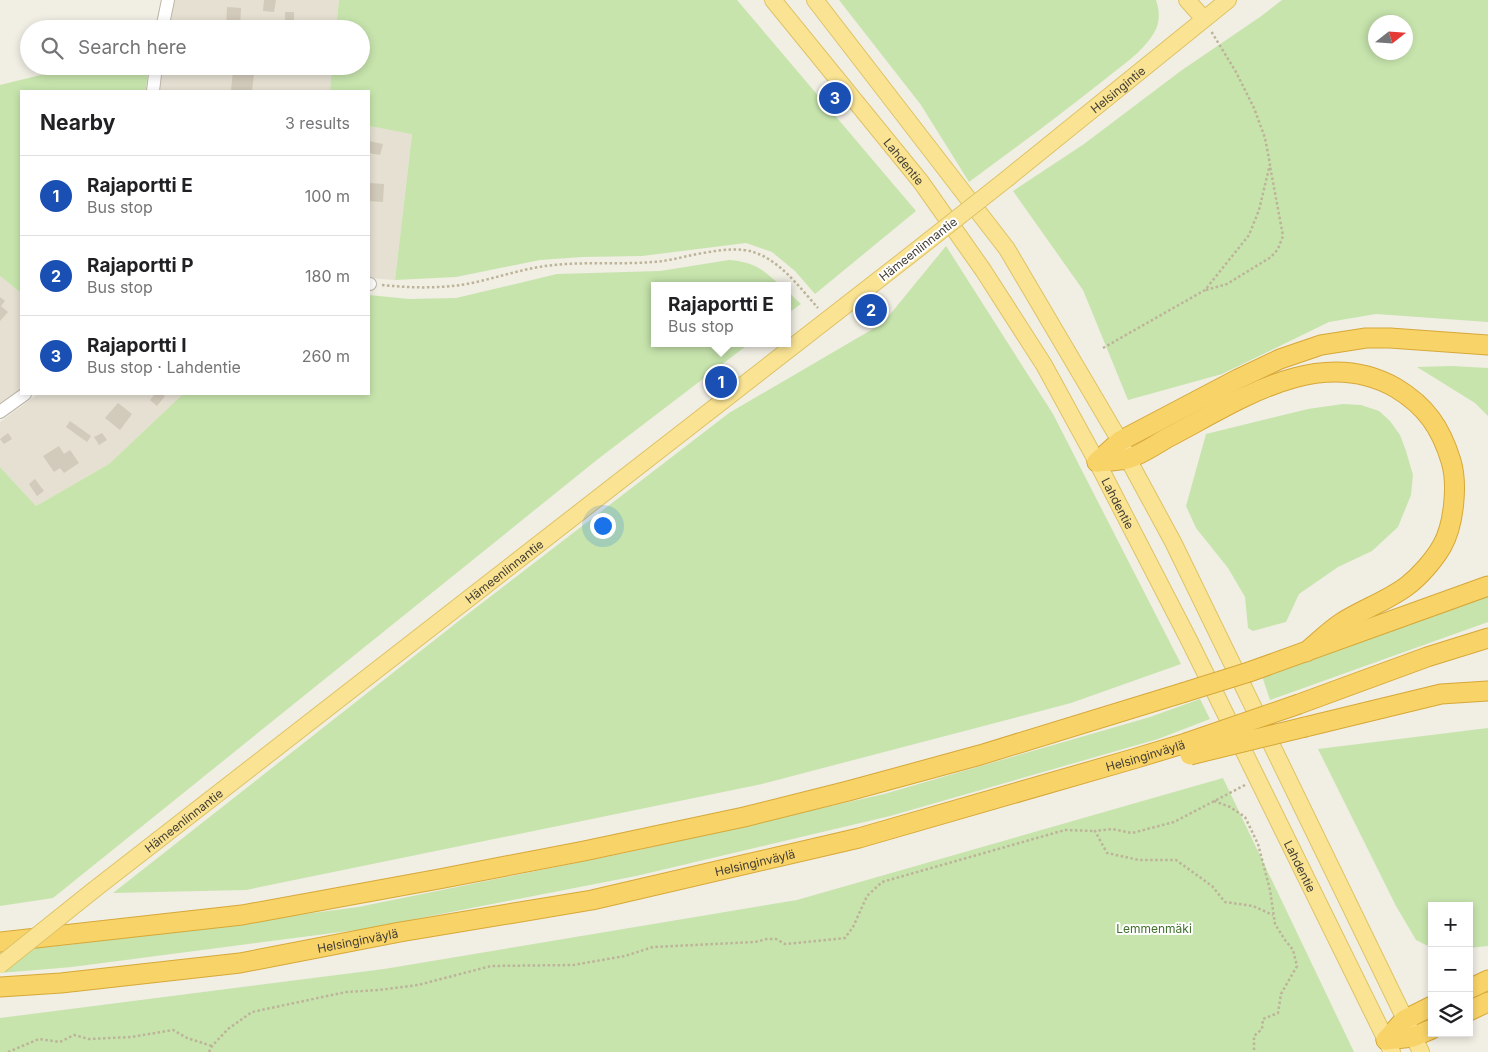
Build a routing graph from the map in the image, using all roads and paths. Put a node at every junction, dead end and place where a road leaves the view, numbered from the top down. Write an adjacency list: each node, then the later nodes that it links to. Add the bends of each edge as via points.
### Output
1 (168, 0): 7 (street)
2 (774, 0): 21 (main road, Lahdentie, via 921,182 983,270 1044,365)
3 (816, 0): 19 (main road, via 1007,249)
4 (1187, 0): 6 (main road)
5 (1228, 0): 6 (main road, Helsingintie)
6 (1204, 19): 10 (path, via 1254,108); 11 (main road, Helsingintie)
7 (164, 20)
8 (155, 75): 9 (street)
9 (153, 90)
10 (1270, 164): 13 (path, via 1250,234); 13 (path, via 1282,236 1278,249 1272,257 1227,284)
11 (1008, 178): 14 (main road, Hämeenlinnantie, bridge)
12 (370, 284): 14 (path, via 441,287 539,266 662,261 735,249 753,252 770,260)
13 (1205, 290): 16 (path)
14 (828, 320): 32 (main road, Hämeenlinnantie, bridge)
15 (1488, 345): 19 (highway, via 1390,338 1321,345 1238,379)
16 (1103, 348)
17 (24, 395): 18 (street)
18 (0, 412)
19 (1120, 441): 20 (main road); 21 (highway)
20 (1128, 459): 21 (highway); 24 (highway, via 1251,394 1282,381 1312,374 1346,373 1373,378 1406,394 1424,410 1436,424 1453,468 1452,513 1442,546 1408,585 1341,623); 39 (main road, via 1173,542)
21 (1097, 462): 27 (main road, Lahdentie)
22 (1488, 586): 24 (highway)
23 (1488, 638): 26 (highway, Helsinginväylä, bridge, via 1299,704)
24 (1306, 652): 31 (highway, bridge, via 1182,694 980,755 744,817 431,881 242,914)
25 (1488, 690): 26 (highway, bridge, via 1441,694 1305,727)
26 (1188, 749): 34 (highway, Helsinginväylä, via 1133,759 859,838 592,900 240,963)
27 (1257, 779): 28 (path); 43 (main road, Lahdentie)
28 (1214, 801): 29 (path, via 1174,822 1132,832); 30 (path, via 1230,806 1245,817 1258,844)
29 (1095, 831): 30 (path, via 1107,853 1139,860 1176,860 1212,886 1225,902 1253,906); 42 (path, via 1065,830 882,882 867,896 845,938 785,944 767,939 653,946 625,956 573,965 491,966 418,985 346,992 252,1012 228,1029)
30 (1273, 915): 46 (path, via 1275,924 1293,950 1297,966 1282,994 1278,1013 1263,1019 1262,1029 1254,1036)
31 (0, 942)
32 (0, 965)
33 (1488, 980): 35 (highway)
34 (0, 987)
35 (1473, 987)
36 (1488, 1002): 38 (highway)
37 (1428, 1008): 39 (highway)
38 (1473, 1009)
39 (1404, 1020): 41 (main road); 43 (highway)
40 (1428, 1033): 41 (highway)
41 (1417, 1045): 43 (highway)
42 (212, 1046): 44 (path, via 174,1030 131,1037 89,1039 74,1035 60,1042 39,1039); 45 (path)
43 (1389, 1046)
44 (8, 1052)
45 (209, 1052)
46 (1254, 1052)

